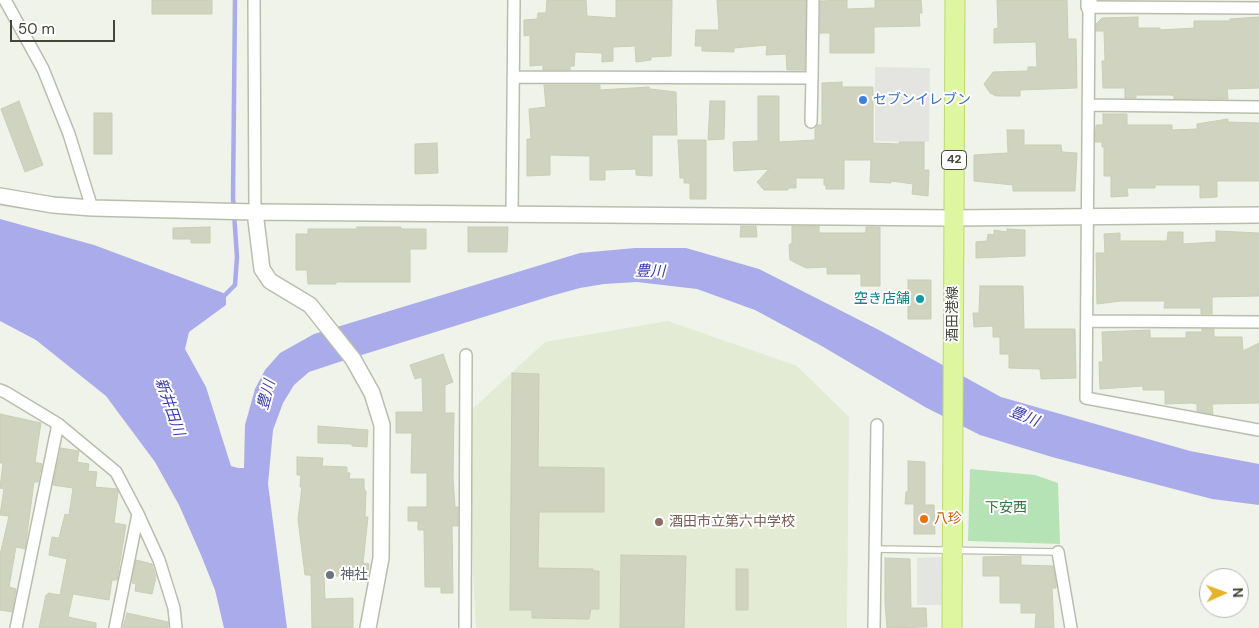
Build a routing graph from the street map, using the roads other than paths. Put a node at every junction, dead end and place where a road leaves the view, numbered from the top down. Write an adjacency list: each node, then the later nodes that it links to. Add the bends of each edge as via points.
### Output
1 (5, 0): 15 (street, via 43,69 69,134)
2 (254, 0): 16 (street)
3 (514, 0): 9 (street)
4 (813, 0): 10 (street)
5 (955, 0): 20 (main road, 酒田港線 / 42)
6 (1089, 4): 7 (street); 11 (street)
7 (1202, 4): 8 (street)
8 (1259, 8)
9 (513, 77): 10 (street); 17 (street)
10 (812, 78): 13 (street)
11 (1088, 106): 12 (street); 19 (street)
12 (1259, 107)
13 (811, 122)
14 (0, 196): 15 (street)
15 (92, 208): 16 (street)
16 (255, 212): 17 (street); 35 (street, via 262,269 270,282 310,305 353,359 372,393 382,425 381,558)
17 (512, 213): 20 (street)
18 (1259, 215): 19 (street)
19 (1087, 217): 20 (street); 21 (street)
20 (953, 218): 30 (main road, 酒田港線 / 42)
21 (1087, 321): 22 (street); 27 (street, via 1086,398)
22 (1259, 322)
23 (466, 355): 36 (street)
24 (0, 390): 25 (street)
25 (58, 424): 28 (street, via 116,472); 32 (street)
26 (877, 425): 29 (street)
27 (1259, 430)
28 (138, 514): 33 (street); 34 (street, via 159,560 174,608)
29 (875, 549): 30 (lane); 37 (street)
30 (952, 550): 31 (lane); 38 (main road, 酒田港線 / 42)
31 (1058, 552): 39 (street)
32 (16, 628)
33 (115, 628)
34 (176, 628)
35 (368, 628)
36 (465, 628)
37 (874, 628)
38 (952, 628)
39 (1071, 628)

